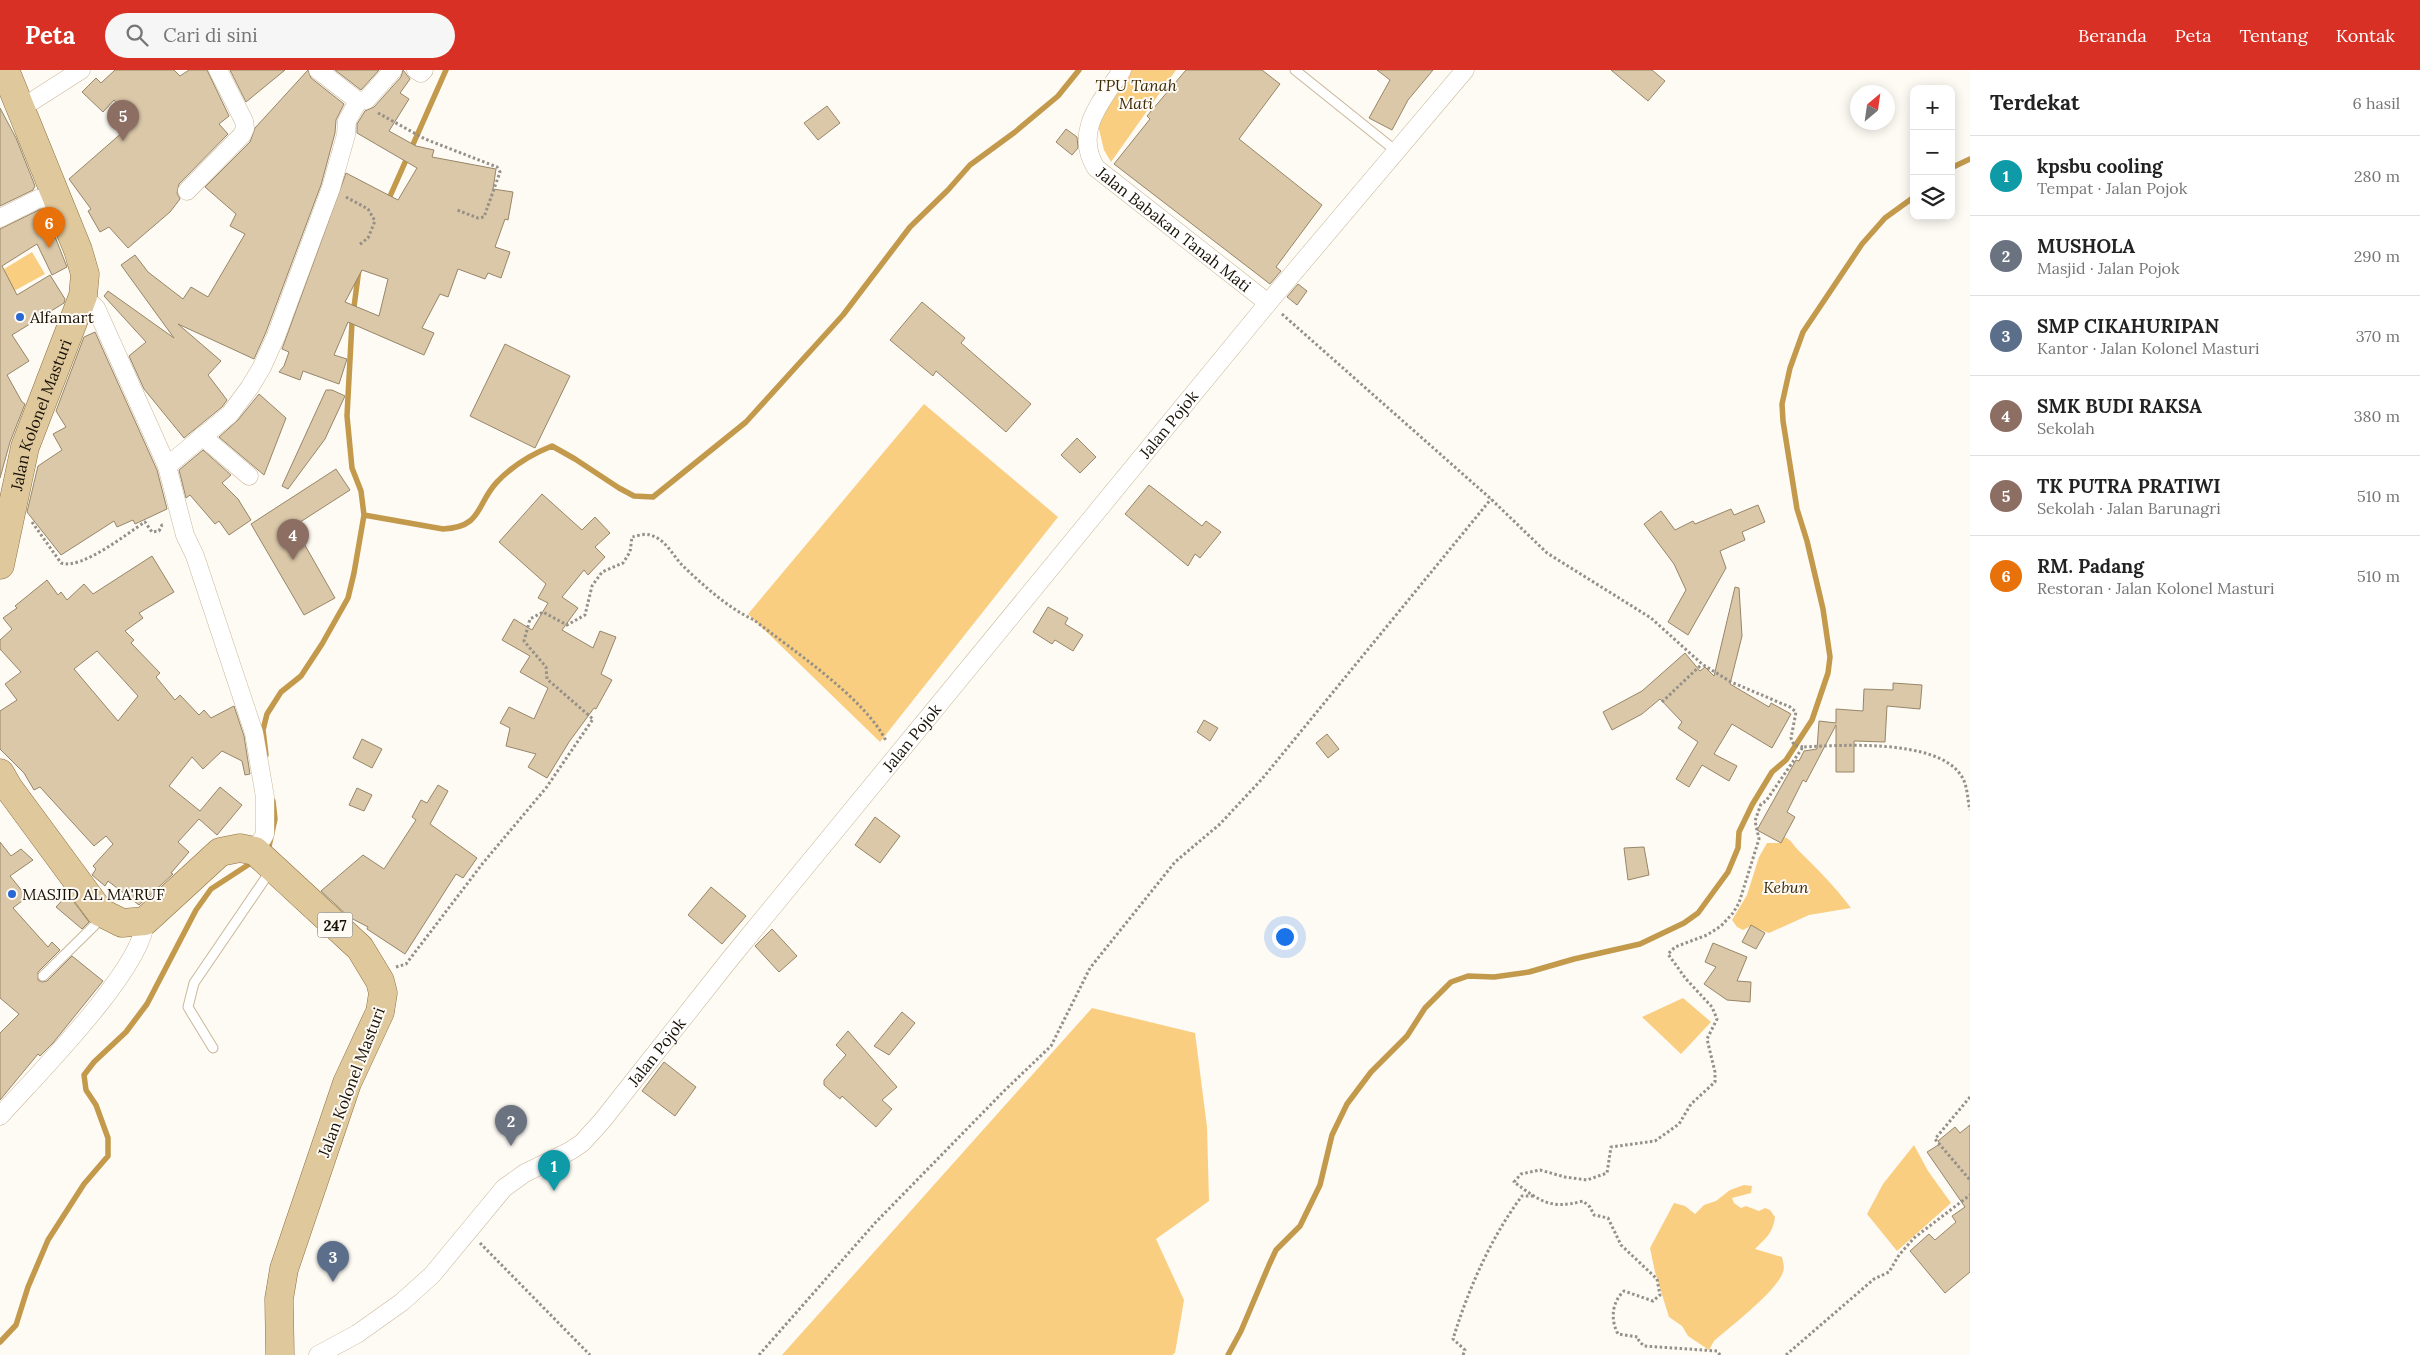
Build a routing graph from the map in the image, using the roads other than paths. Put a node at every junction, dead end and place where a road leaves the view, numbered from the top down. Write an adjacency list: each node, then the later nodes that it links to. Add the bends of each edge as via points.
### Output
1 (5, 70): 12 (main road, Jalan Kolonel Masturi)
2 (81, 70): 12 (street)
3 (218, 70): 14 (street, via 245,128 242,135)
4 (318, 70): 11 (street)
5 (393, 70): 11 (street, via 366,100)
6 (416, 70): 7 (street, via 421,73)
7 (424, 70)
8 (1122, 70): 18 (street, Jalan Babakan Tanah Mati, via 1092,117 1087,132 1088,156 1096,168)
9 (1295, 70): 13 (lane)
10 (1465, 70): 13 (street, Jalan Pojok)
11 (358, 101): 19 (street, via 347,121 346,136 331,188 262,367 230,414)
12 (20, 109): 15 (main road, Jalan Kolonel Masturi)
13 (1396, 151): 18 (street, Jalan Pojok)
14 (186, 191)
15 (56, 198): 16 (street, via 38,200); 17 (main road, Jalan Kolonel Masturi, via 85,274)
16 (0, 218)
17 (82, 296): 20 (street, via 96,308); 22 (main road, Jalan Kolonel Masturi)
18 (1268, 303): 32 (street, Jalan Pojok, via 730,959 602,1121 582,1143 504,1188 432,1275 402,1302 358,1334)
19 (202, 436): 20 (street); 21 (street)
20 (167, 466): 25 (street, via 185,535 195,556 254,733 265,797)
21 (249, 476)
22 (7, 495): 23 (main road, Jalan Kolonel Masturi)
23 (1, 554)
24 (3, 784): 26 (main road)
25 (264, 859): 27 (main road, via 240,848 220,852); 29 (lane, via 194,983 188,1007); 31 (main road, Jalan Kolonel Masturi / 247, via 360,948 380,981 383,993 380,1012 347,1083 284,1269 279,1299)
26 (105, 915): 27 (main road, via 122,923); 28 (lane)
27 (145, 922): 30 (street, via 145,933 126,967 100,1002)
28 (43, 976)
29 (213, 1048)
30 (0, 1116)
31 (280, 1355)
32 (318, 1355)

